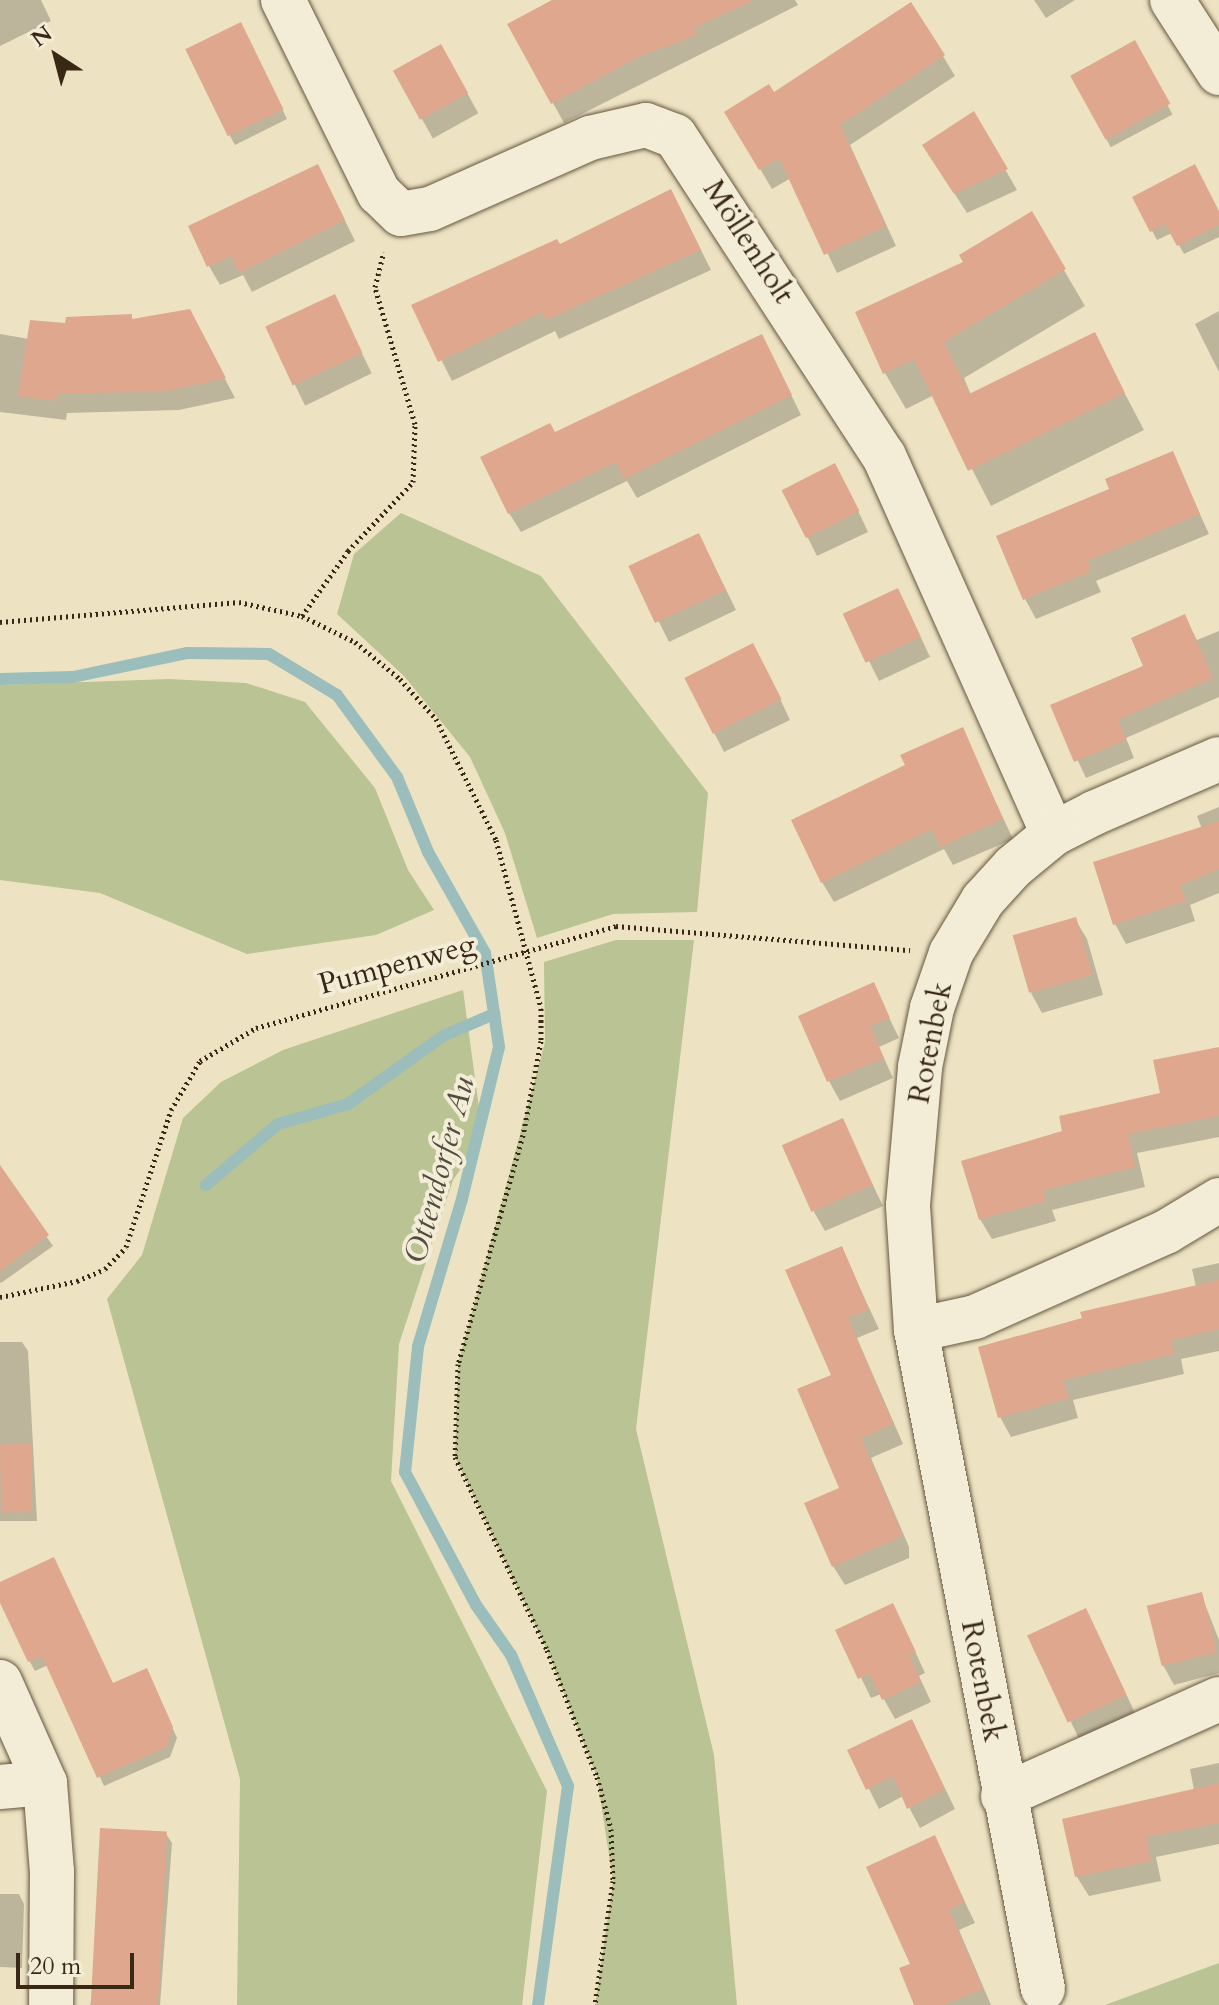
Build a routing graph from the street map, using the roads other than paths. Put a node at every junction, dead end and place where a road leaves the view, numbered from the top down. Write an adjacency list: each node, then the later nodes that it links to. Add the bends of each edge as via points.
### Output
1 (283, 0): 5 (street, Möllenholt, via 379,193 401,214 430,209 590,138 646,125 675,136 884,456)
2 (1172, 0): 3 (street)
3 (1219, 73)
4 (1219, 759): 5 (street, Rotenbek)
5 (1053, 834): 7 (street, Rotenbek, via 983,900 951,953 932,1008 920,1067 908,1205)
6 (1219, 1200): 7 (street, via 1166,1232 975,1317)
7 (916, 1330): 12 (street, Rotenbek)
8 (0, 1682): 10 (street)
9 (1219, 1699): 12 (street)
10 (45, 1783): 11 (street); 14 (street, via 52,1871)
11 (0, 1787)
12 (1003, 1796): 13 (street, Rotenbek)
13 (1043, 1989)
14 (51, 2005)

